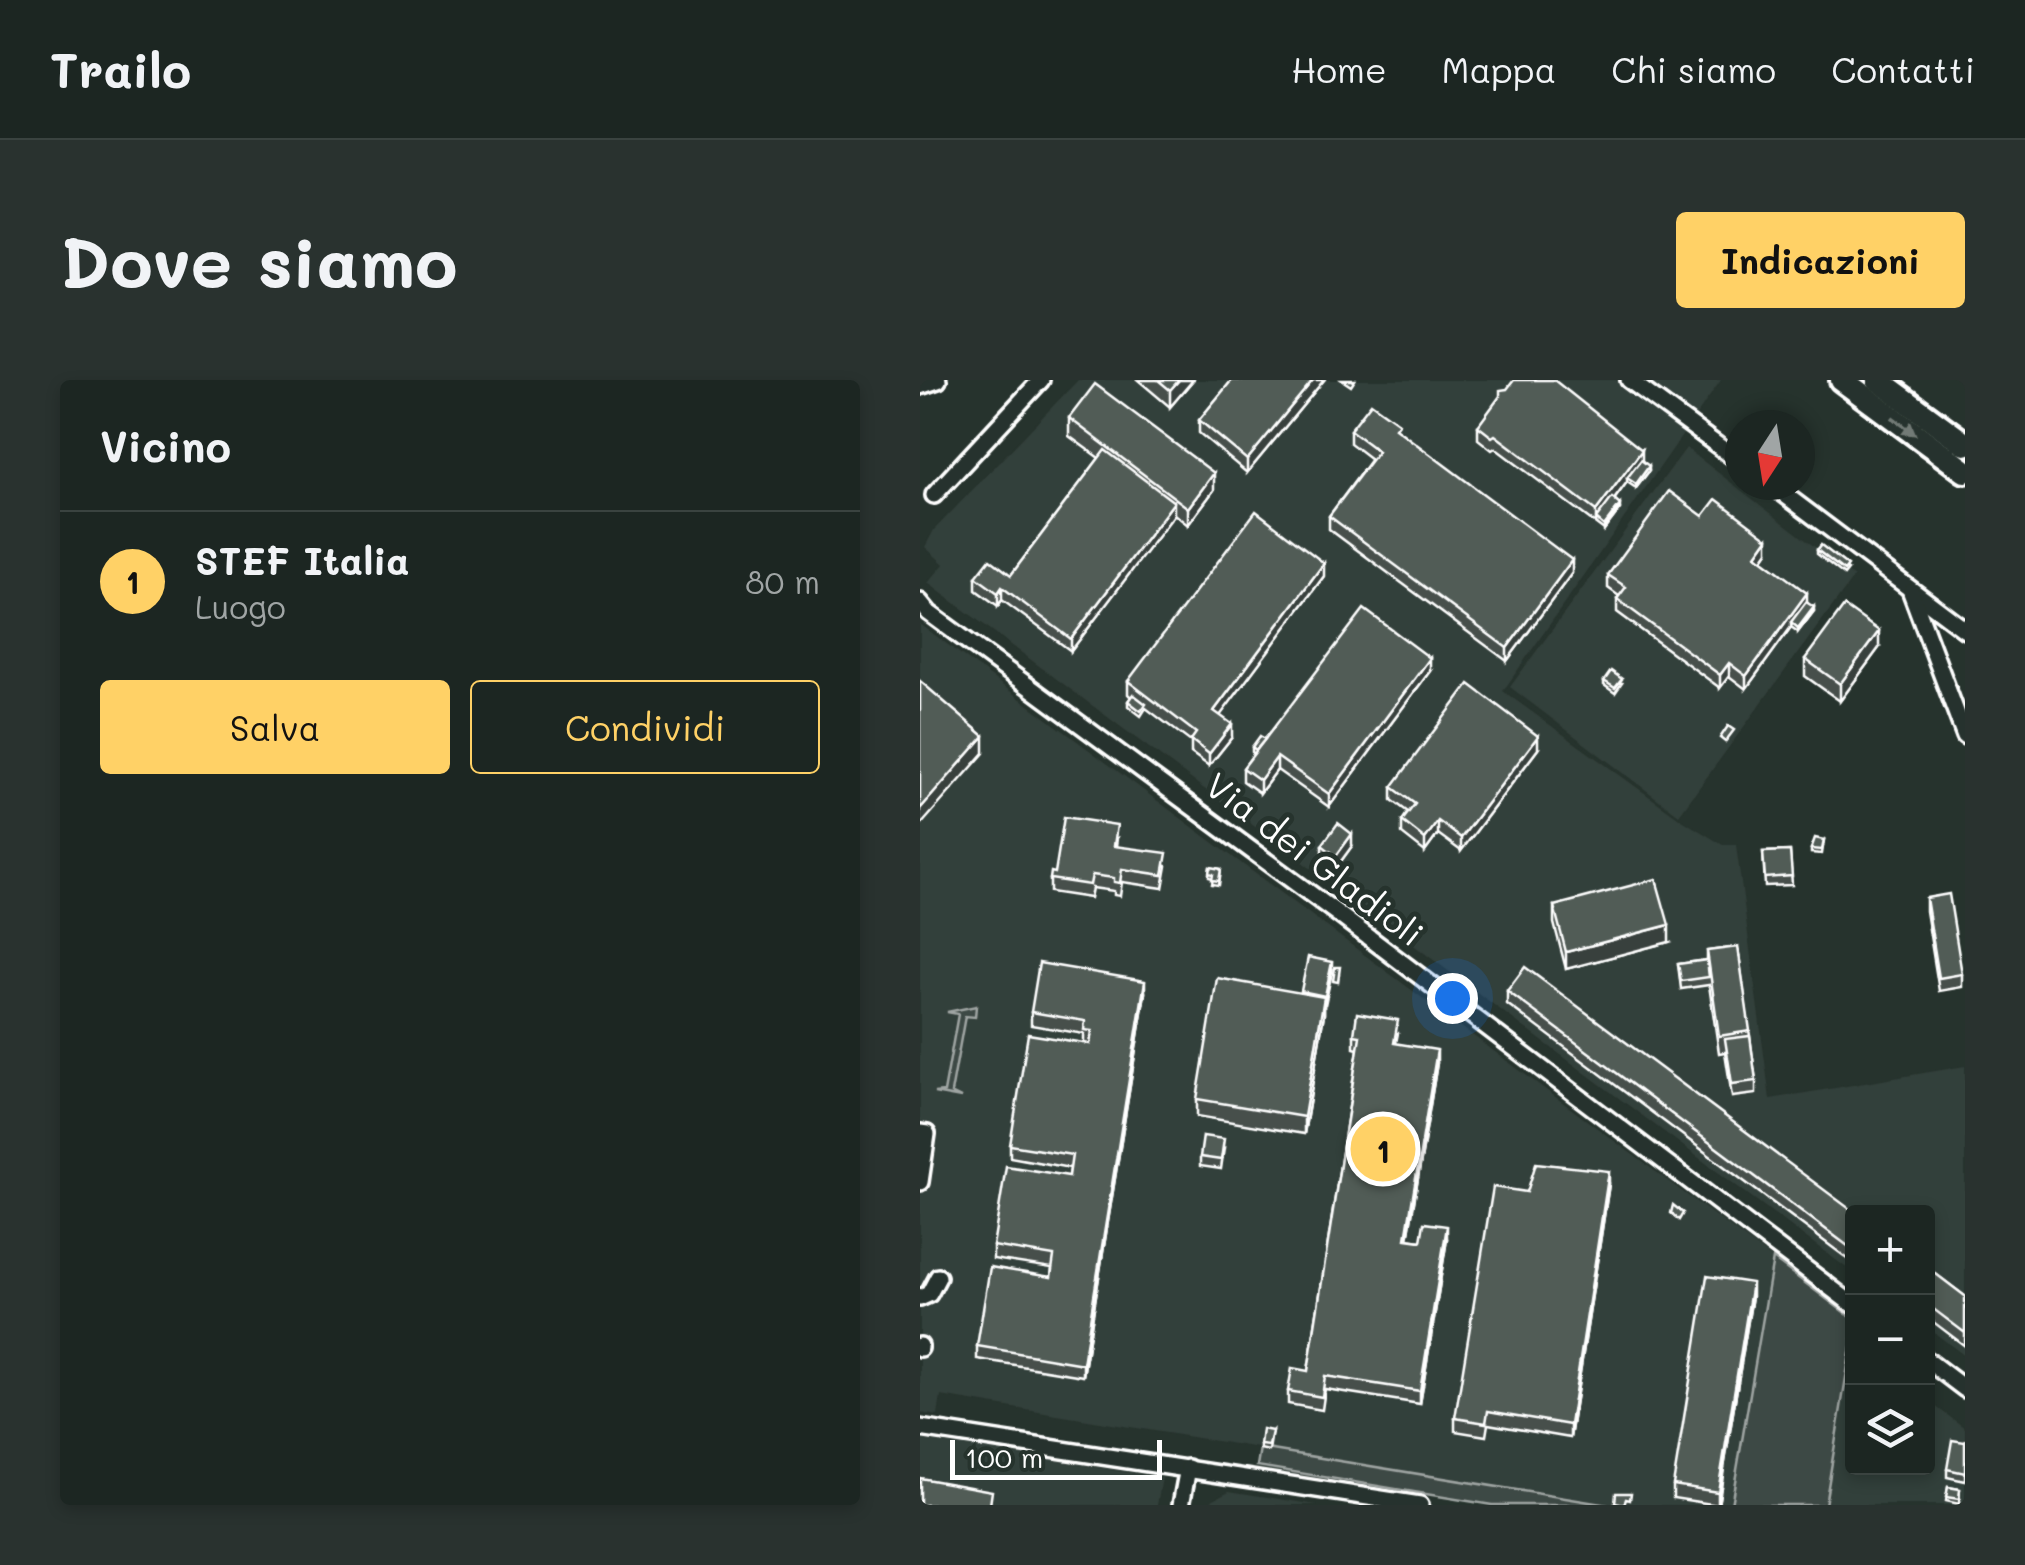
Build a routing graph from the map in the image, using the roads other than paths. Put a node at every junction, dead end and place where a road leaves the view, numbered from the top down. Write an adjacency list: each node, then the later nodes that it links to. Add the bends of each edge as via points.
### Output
1 (938, 380): 6 (street)
2 (1041, 380): 10 (street)
3 (1629, 380): 8 (street)
4 (1842, 380): 9 (highway, one-way to 9)
5 (1878, 380): 7 (highway)
6 (920, 386)
7 (1965, 444)
8 (1725, 451)
9 (1965, 471)
10 (934, 495)
11 (1792, 500): 12 (street)
12 (1911, 592): 14 (street); 15 (street)
13 (923, 609): 20 (street, Via dei Gladioli)
14 (1965, 630)
15 (1965, 736)
16 (920, 1133): 17 (street, via 928,1134)
17 (920, 1182)
18 (938, 1277): 19 (street)
19 (920, 1298)
20 (1845, 1299)
21 (1935, 1365): 22 (street)
22 (1965, 1389)
23 (920, 1428): 24 (street)
24 (1188, 1468): 25 (street); 26 (street)
25 (1181, 1505)
26 (1420, 1505)

